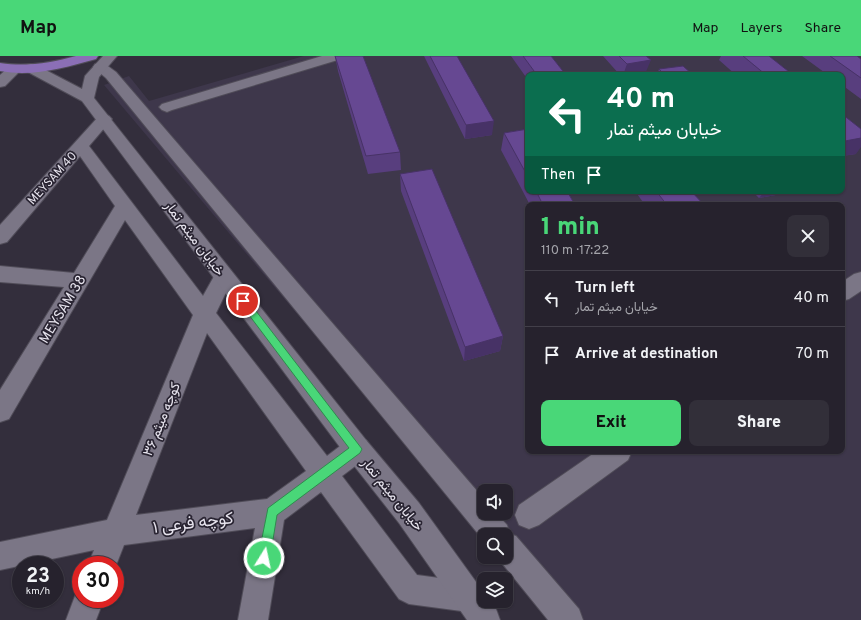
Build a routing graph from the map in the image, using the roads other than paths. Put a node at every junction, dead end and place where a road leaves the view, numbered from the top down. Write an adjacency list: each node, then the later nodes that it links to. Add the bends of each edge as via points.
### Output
1 (336, 56): 7 (street)
2 (100, 60): 3 (main road); 6 (street, via 92,76); 24 (street)
3 (31, 68): 4 (main road); 6 (street, خیابان میثم تمار)
4 (5, 70): 5 (street)
5 (0, 83)
6 (87, 98): 8 (street, خیابان میثم تمار)
7 (167, 107)
8 (104, 119): 9 (street, MEYSAM 40); 13 (street, خیابان میثم تمار)
9 (80, 146): 10 (street); 11 (street, MEYSAM 40)
10 (124, 207): 15 (street, MEYSAM 38); 17 (street)
11 (0, 237)
12 (0, 274): 15 (street)
13 (224, 276): 17 (street, کوچه میثم ۳۶); 19 (street, خیابان میثم تمار)
14 (861, 280): 16 (street)
15 (79, 281): 18 (street, MEYSAM 38)
16 (845, 291)
17 (204, 315): 21 (street); 25 (street, کوچه میثم ۳۶)
18 (0, 411)
19 (357, 449): 21 (street); 29 (street, خیابان میثم تمار, via 409,512)
20 (615, 454): 23 (street)
21 (325, 473): 22 (street); 29 (street, via 409,589)
22 (272, 512): 25 (street, کوچه فرعی ۱); 32 (street)
23 (529, 514)
24 (491, 528)
25 (115, 532): 27 (street, کوچه فرعی ۱); 28 (street, کوچه میثم ۳۶)
26 (513, 554): 34 (street)
27 (0, 556)
28 (106, 556)
29 (469, 597): 33 (street, خیابان میثم تمار)
30 (86, 608): 31 (street)
31 (81, 620)
32 (253, 620)
33 (485, 620)
34 (568, 620)

